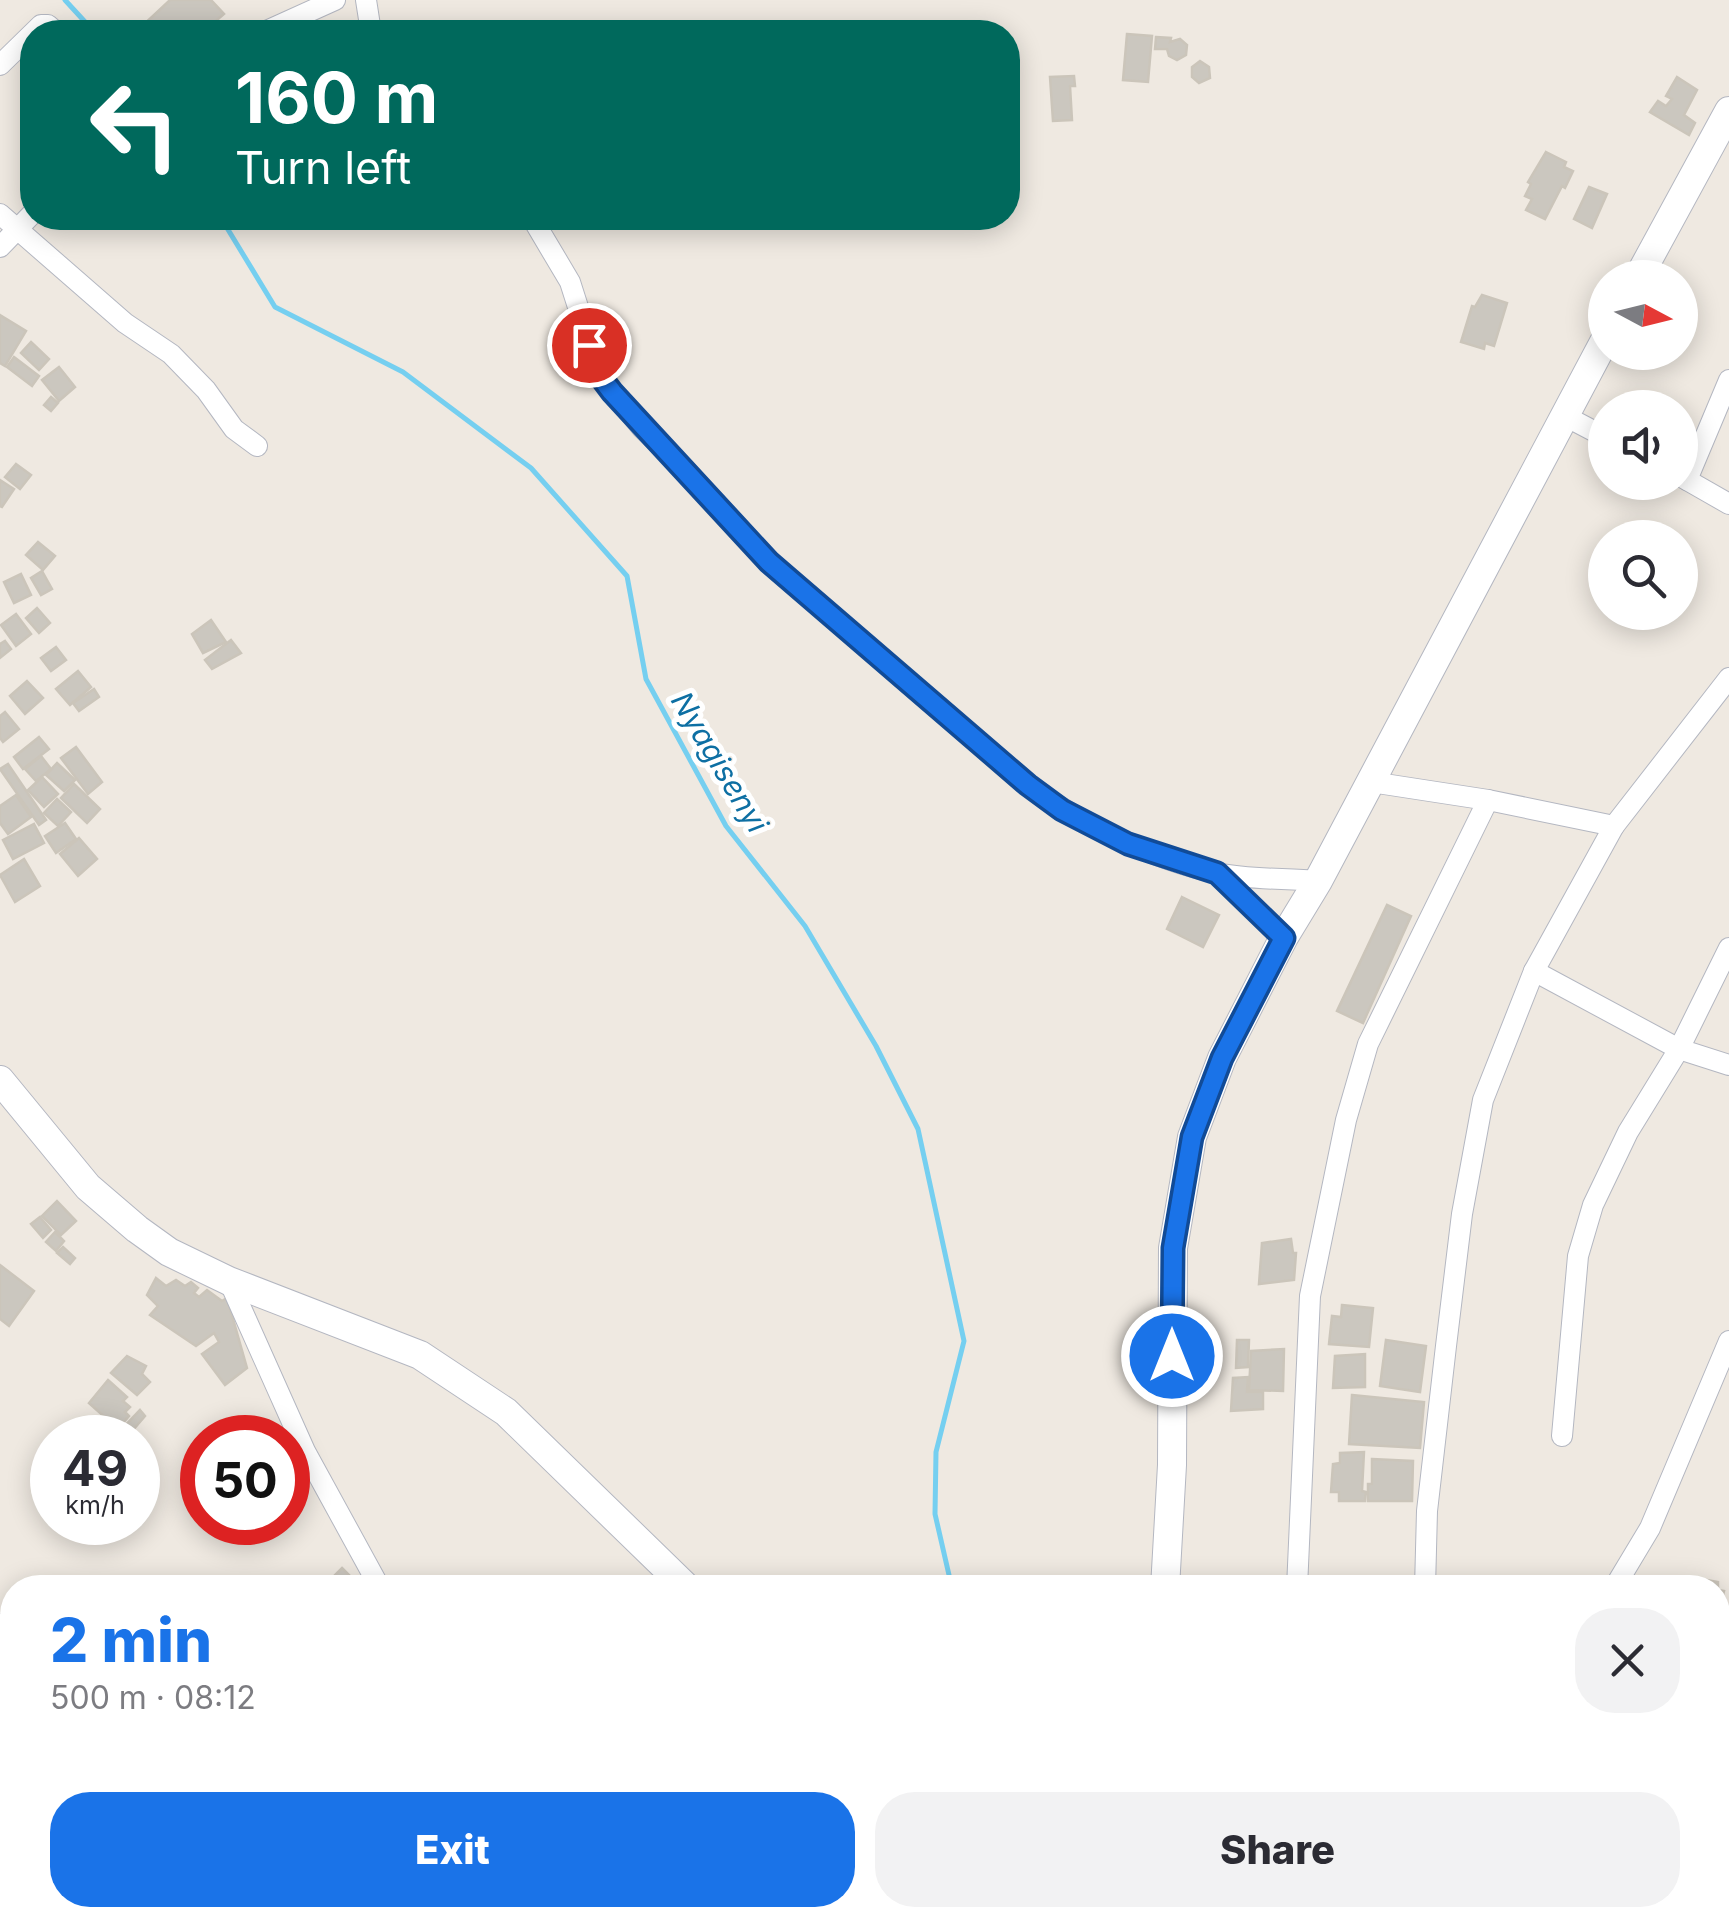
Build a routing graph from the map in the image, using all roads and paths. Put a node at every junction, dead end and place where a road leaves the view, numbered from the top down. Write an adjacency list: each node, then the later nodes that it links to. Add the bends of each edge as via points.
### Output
1 (335, 0): 2 (street)
2 (291, 20)
3 (20, 45): 4 (street)
4 (0, 65)
5 (1729, 111): 10 (main road)
6 (20, 227): 9 (street)
7 (33, 230): 15 (street, via 125,323 170,354 234,429)
8 (539, 230): 23 (street, via 570,282 600,376 769,562 1062,810 1128,844)
9 (0, 247)
10 (1648, 260)
11 (1589, 370): 13 (main road)
12 (1729, 380): 16 (street)
13 (1565, 416): 14 (street); 20 (main road)
14 (1588, 428)
15 (258, 446)
16 (1698, 448)
17 (1698, 486): 18 (street)
18 (1729, 504)
19 (1729, 678): 22 (street)
20 (1370, 782): 21 (street); 24 (main road)
21 (1488, 800): 22 (street); 37 (street, via 1368,1044 1346,1120 1310,1296)
22 (1614, 826): 27 (street)
23 (1217, 873): 24 (street); 25 (street)
24 (1318, 881): 25 (main road)
25 (1284, 938): 36 (main road, via 1222,1058 1192,1137 1173,1248)
26 (1729, 948): 28 (street)
27 (1534, 971): 28 (street); 38 (street, via 1483,1100 1462,1214)
28 (1679, 1049): 29 (street); 33 (street, via 1593,1206 1578,1256)
29 (1729, 1064)
30 (0, 1080): 31 (main road, via 88,1186 169,1252)
31 (229, 1281): 34 (street, via 305,1451); 35 (main road, via 420,1355 506,1412)
32 (1729, 1341): 39 (street, via 1650,1528)
33 (1562, 1436)
34 (373, 1575)
35 (673, 1575)
36 (1167, 1575)
37 (1299, 1575)
38 (1425, 1575)
39 (1622, 1575)

